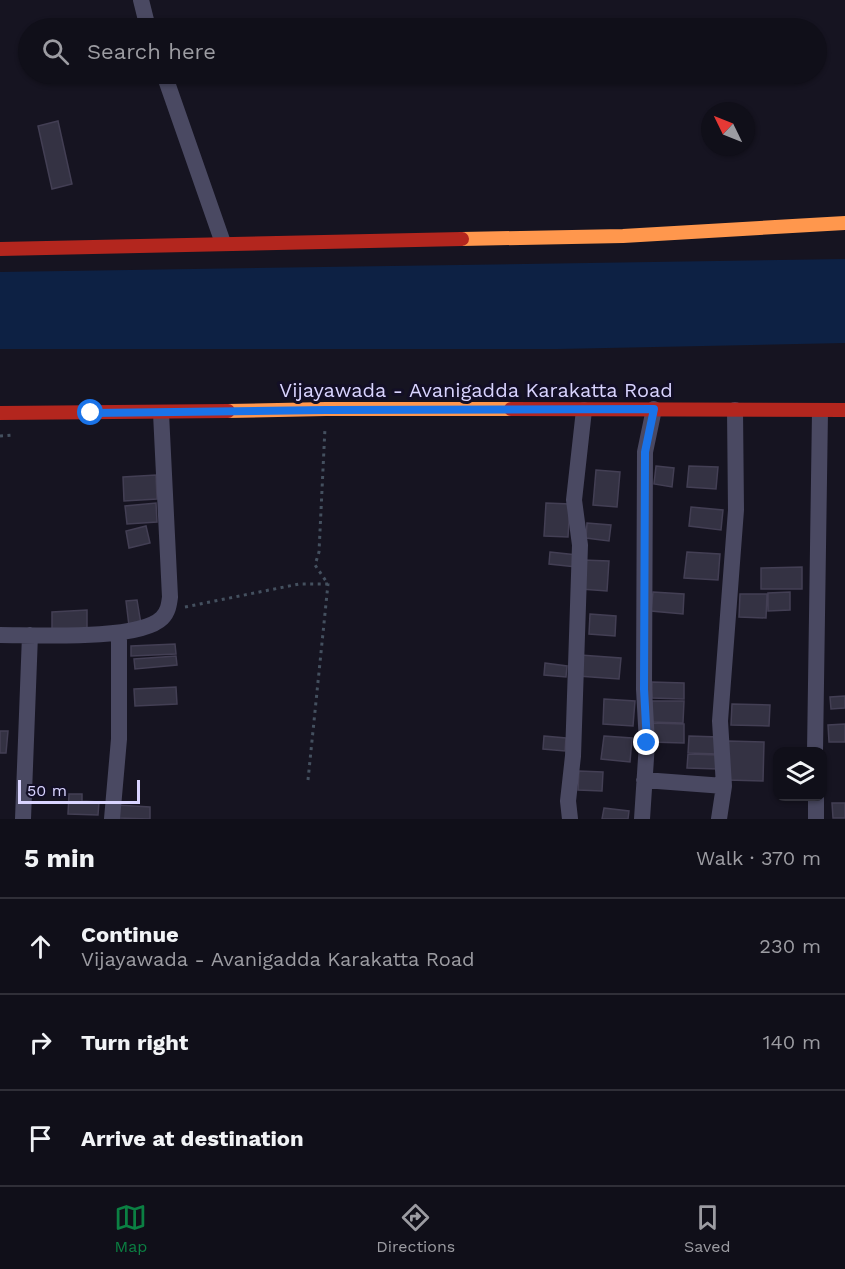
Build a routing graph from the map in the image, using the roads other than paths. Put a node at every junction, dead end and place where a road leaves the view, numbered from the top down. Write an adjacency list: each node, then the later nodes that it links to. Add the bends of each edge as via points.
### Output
1 (141, 0): 2 (street)
2 (146, 18)
3 (167, 84): 5 (street)
4 (845, 223): 5 (main road, via 623,236)
5 (223, 243): 6 (main road)
6 (0, 249)
7 (654, 409): 8 (main road, Vijayawada - Avanigadda Karakatta Road); 9 (main road, Vijayawada - Avanigadda Karakatta Road); 18 (street, via 645,452)
8 (584, 410): 13 (main road, Vijayawada - Avanigadda Karakatta Road); 23 (street, via 574,500 580,545)
9 (735, 410): 11 (main road, Vijayawada - Avanigadda Karakatta Road); 19 (street, via 736,510 720,722)
10 (845, 410): 11 (main road, Vijayawada - Avanigadda Karakatta Road)
11 (820, 411): 17 (street)
12 (0, 413): 13 (main road, Vijayawada - Avanigadda Karakatta Road)
13 (161, 413): 14 (street, via 168,609 148,627)
14 (119, 633): 16 (street); 22 (street, via 119,739)
15 (0, 635): 16 (street)
16 (30, 635): 21 (street)
17 (815, 747)
18 (644, 780): 19 (street); 24 (street)
19 (724, 786): 25 (street)
20 (816, 801): 26 (street)
21 (23, 819)
22 (112, 819)
23 (570, 819)
24 (642, 819)
25 (719, 819)
26 (816, 819)

